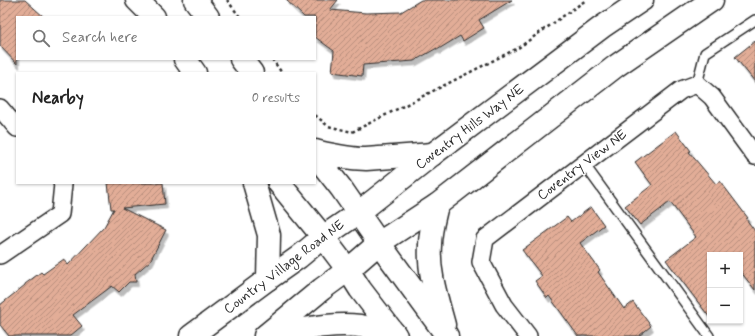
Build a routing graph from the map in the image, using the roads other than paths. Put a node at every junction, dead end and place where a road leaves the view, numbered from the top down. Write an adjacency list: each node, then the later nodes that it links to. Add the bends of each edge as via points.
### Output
1 (137, 0): 5 (street)
2 (195, 0): 6 (street)
3 (642, 0): 16 (street, Coventry Hills Way NE)
4 (712, 0): 23 (street, via 616,66)
5 (153, 16)
6 (207, 16)
7 (755, 20): 12 (lane, via 705,53)
8 (186, 60): 10 (street)
9 (242, 60): 11 (street)
10 (195, 72)
11 (251, 72)
12 (697, 84): 18 (street, via 712,98); 19 (street, Coventry View NE, via 681,90)
13 (0, 108): 14 (street)
14 (16, 127)
15 (316, 150): 16 (street, via 355,159)
16 (433, 154): 24 (street, Coventry Hills Way NE)
17 (316, 156): 24 (street)
18 (755, 156)
19 (584, 164): 34 (street, Coventry View NE, via 485,239 481,262 504,305); 35 (lane)
20 (63, 184): 27 (street, via 60,214)
21 (254, 184): 29 (street, via 269,235)
22 (280, 184): 25 (street)
23 (436, 204): 26 (street); 31 (street, via 430,246 431,266)
24 (358, 212): 25 (street, Country Village Road NE); 26 (street)
25 (323, 237): 28 (street); 29 (street, Country Village Road NE)
26 (379, 244): 28 (street); 31 (street)
27 (0, 255)
28 (348, 270): 30 (street); 33 (street)
29 (268, 279): 32 (street, Country Village Road NE)
30 (395, 334): 33 (street, via 360,326 337,325)
31 (446, 335)
32 (190, 336)
33 (265, 336)
34 (528, 336)
35 (709, 336)

